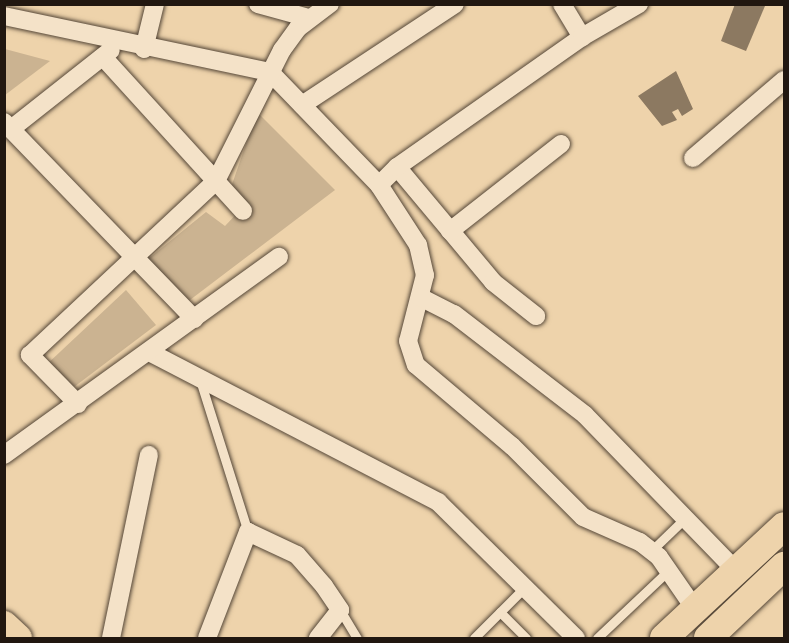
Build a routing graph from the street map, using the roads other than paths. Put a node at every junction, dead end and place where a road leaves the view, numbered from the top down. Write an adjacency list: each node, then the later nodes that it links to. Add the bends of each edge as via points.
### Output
1 (155, 4): 12 (street)
2 (258, 4): 9 (street)
3 (330, 4): 9 (street)
4 (455, 4): 16 (street)
5 (562, 4): 10 (street)
6 (639, 4): 10 (street)
7 (37, 13): 8 (street); 11 (street)
8 (4, 15)
9 (309, 18): 14 (street, via 289,39)
10 (582, 37): 20 (street)
11 (120, 43): 12 (street); 13 (street)
12 (144, 49): 14 (street)
13 (103, 57): 17 (street); 21 (street)
14 (270, 72): 16 (street); 21 (street)
15 (784, 80): 19 (street)
16 (302, 105): 22 (street)
17 (8, 125): 25 (street)
18 (561, 144): 24 (street)
19 (693, 158)
20 (397, 167): 22 (street); 24 (street)
21 (216, 182): 23 (street); 25 (street)
22 (379, 185): 27 (street, via 422,254)
23 (243, 211)
24 (450, 231): 28 (street, via 493,282)
25 (135, 257): 29 (street); 32 (street, via 30,355)
26 (279, 257): 29 (street)
27 (420, 297): 35 (street, via 454,314 585,415); 38 (street, via 408,341 416,365 512,446 583,517)
28 (536, 316)
29 (194, 319): 30 (street)
30 (149, 352): 31 (street); 32 (street)
31 (200, 380): 37 (lane); 42 (street, via 348,451 438,502)
32 (78, 404): 33 (street)
33 (4, 455)
34 (149, 455): 49 (street)
35 (685, 519): 38 (lane); 41 (street)
36 (784, 526): 41 (main road)
37 (248, 531): 44 (street, via 297,555); 50 (street)
38 (651, 551): 40 (street)
39 (784, 566): 47 (main road)
40 (669, 570): 43 (street); 56 (lane)
41 (736, 571): 43 (main road)
42 (524, 588): 45 (lane); 55 (street)
43 (695, 609): 57 (main road)
44 (340, 610): 51 (street); 52 (lane)
45 (500, 612): 53 (lane); 54 (lane)
46 (4, 625): 48 (main road)
47 (719, 635)
48 (18, 639)
49 (111, 639)
50 (207, 639)
51 (318, 639)
52 (357, 639)
53 (474, 639)
54 (526, 639)
55 (576, 639)
56 (597, 639)
57 (664, 639)

